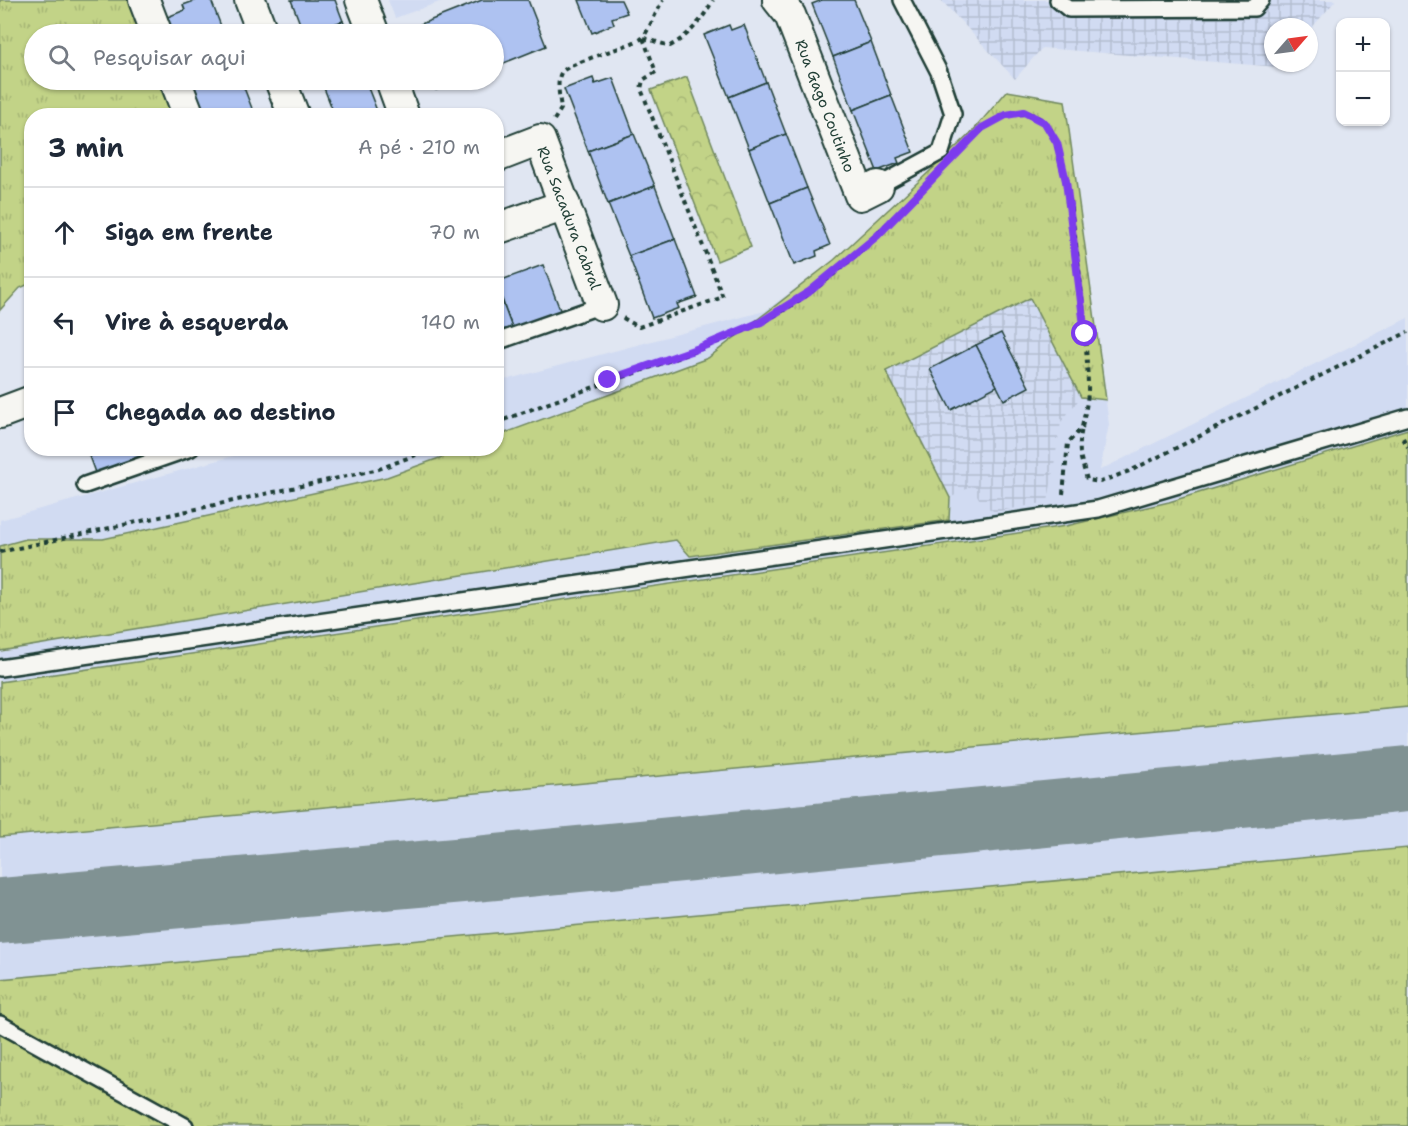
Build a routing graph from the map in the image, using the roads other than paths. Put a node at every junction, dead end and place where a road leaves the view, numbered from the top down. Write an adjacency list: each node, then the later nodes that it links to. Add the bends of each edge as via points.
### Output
1 (144, 0): 8 (street)
2 (250, 0): 9 (street)
3 (361, 0): 10 (street)
4 (778, 0): 18 (street, Rua Gago Coutinho, via 790,15 860,195)
5 (902, 0): 18 (lane, via 939,72 953,114 941,152)
6 (1058, 0): 7 (lane, via 1069,9 1254,8)
7 (1261, 0)
8 (153, 24)
9 (259, 24)
10 (370, 24)
11 (179, 90): 14 (street)
12 (284, 90): 15 (street)
13 (395, 90): 16 (street)
14 (186, 108)
15 (291, 108)
16 (401, 108)
17 (504, 154): 19 (street, Rua Sacadura Cabral, via 540,140)
18 (878, 186)
19 (565, 205): 20 (street); 21 (street, Rua Sacadura Cabral)
20 (504, 227)
21 (602, 305): 22 (lane)
22 (504, 339)
23 (24, 404): 24 (street)
24 (0, 413)
25 (1408, 417): 28 (lane, via 1098,509)
26 (167, 456): 27 (lane)
27 (85, 485)
28 (0, 668)
29 (0, 1024): 30 (lane)
30 (185, 1126)

